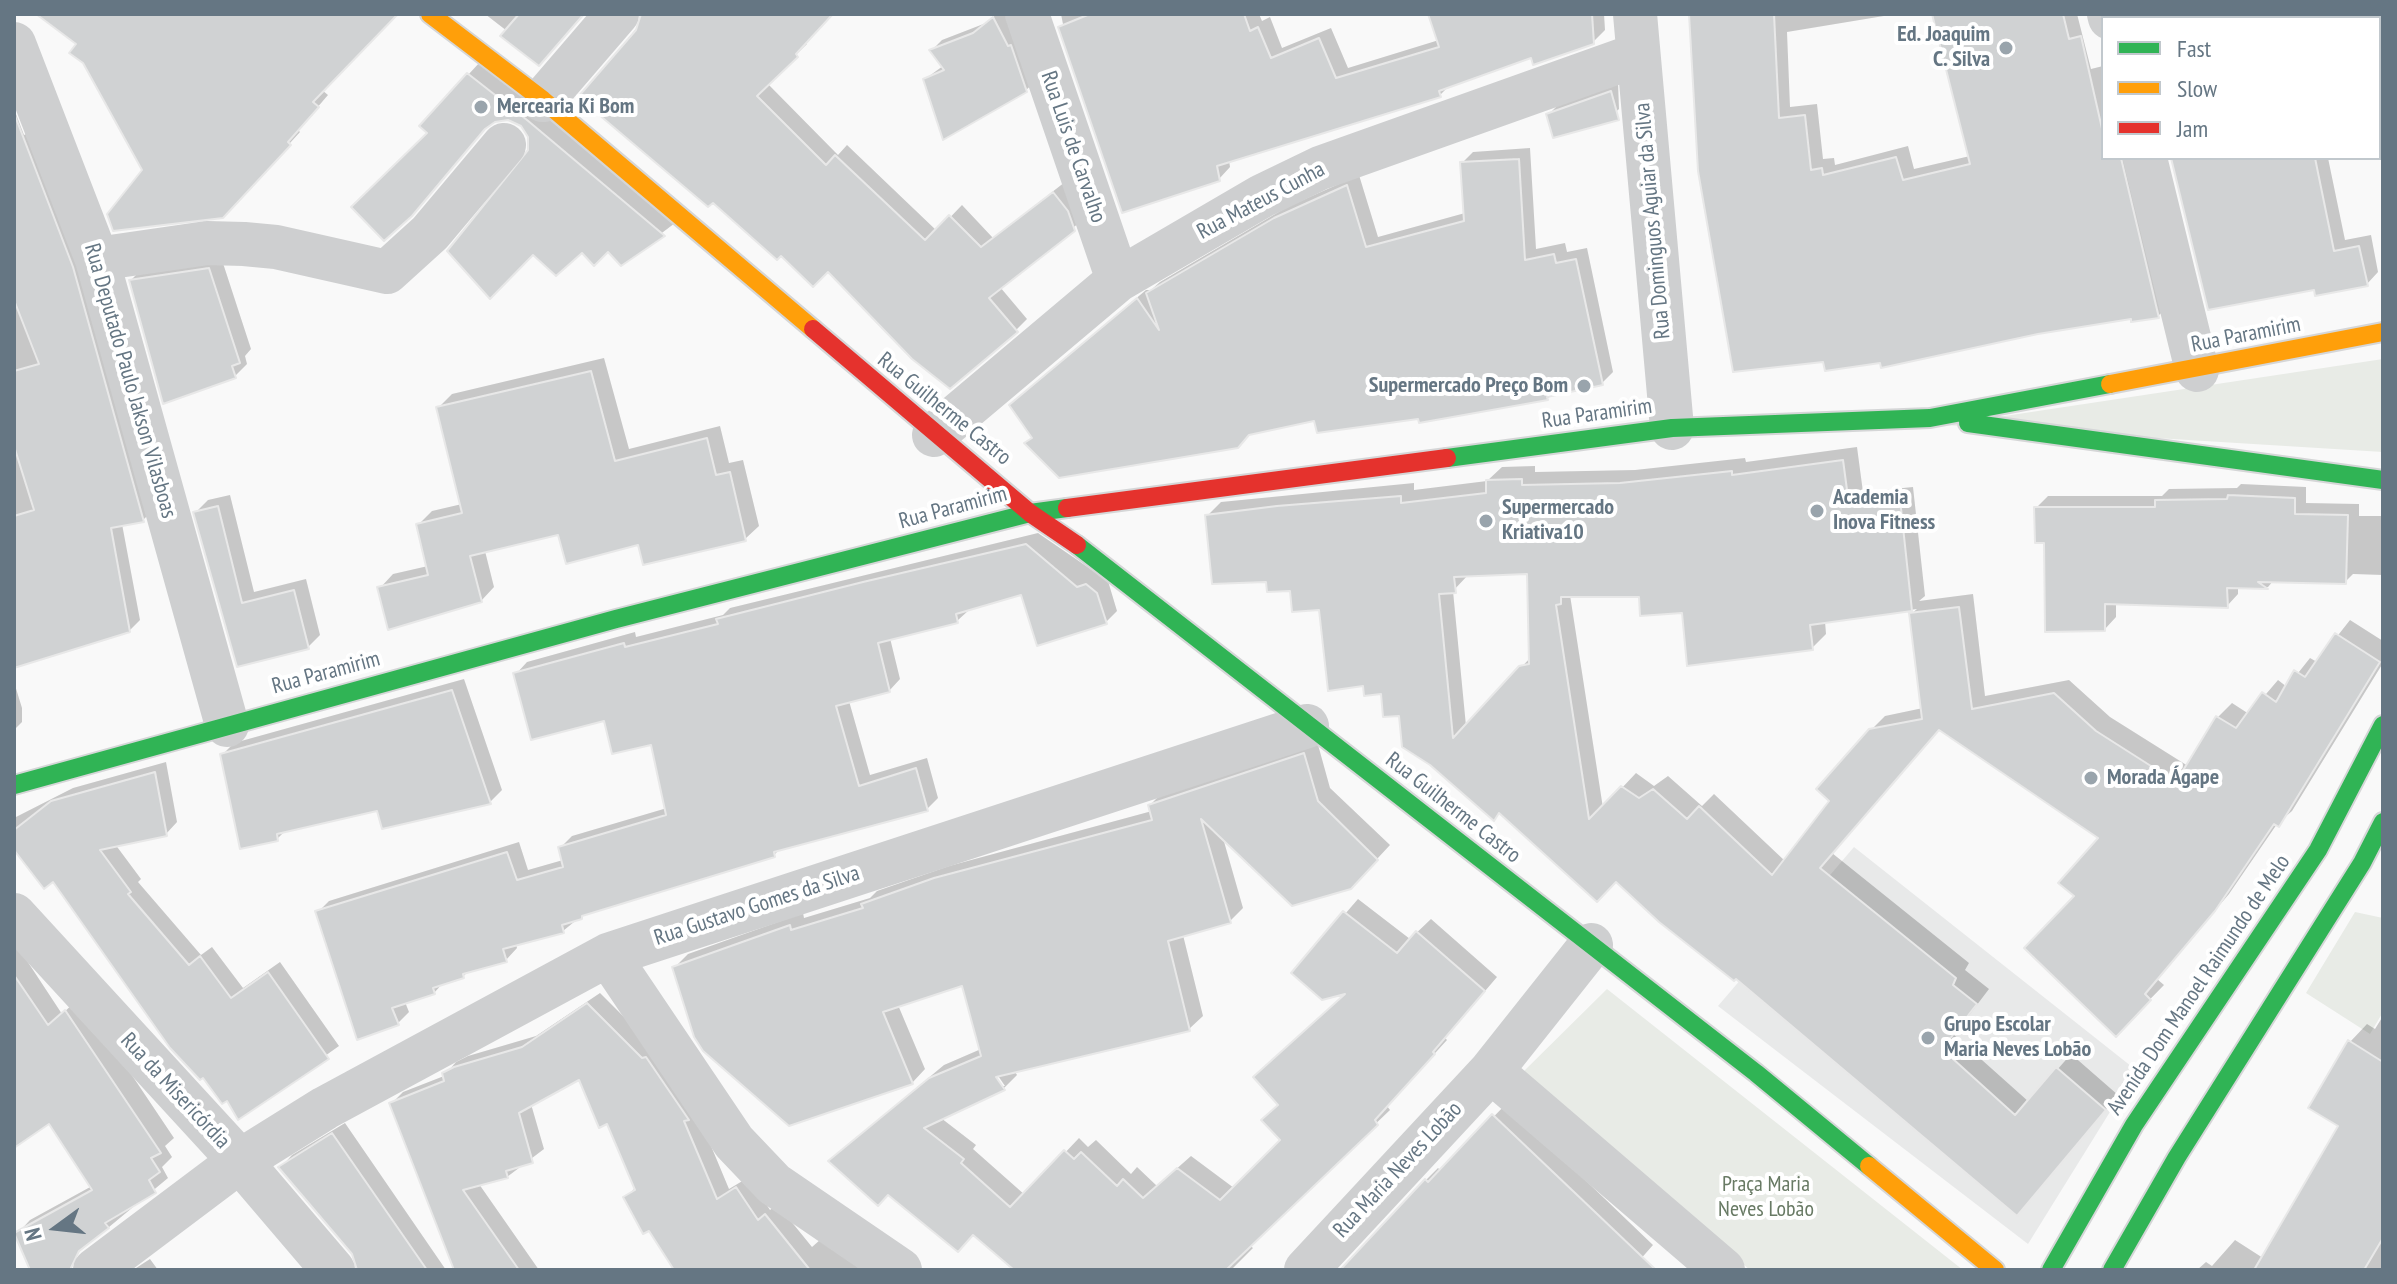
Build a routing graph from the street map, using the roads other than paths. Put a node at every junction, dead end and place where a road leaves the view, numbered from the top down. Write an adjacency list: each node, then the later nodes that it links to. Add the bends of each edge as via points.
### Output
1 (430, 14): 6 (main road, Rua Guilherme Castro)
2 (617, 14): 6 (street)
3 (1034, 16): 10 (street, Rua Luis de Carvalho)
4 (1636, 34): 10 (street, Rua Mateus Cunha, via 1320,168); 14 (street, Rua Dominguos Aguiar da Silva)
5 (14, 44): 9 (street, Rua Deputado Paulo Jakson Vilasboas)
6 (543, 100): 15 (main road, Rua Guilherme Castro)
7 (504, 145): 9 (street, via 430,233 387,272 244,244 207,243)
8 (2145, 160): 12 (street)
9 (97, 259): 18 (street, Rua Deputado Paulo Jakson Vilasboas)
10 (1118, 280): 15 (street, Rua Mateus Cunha)
11 (2383, 332): 12 (main road, Rua Paramirim)
12 (2197, 370): 13 (main road, Rua Paramirim)
13 (1930, 418): 14 (main road, Rua Paramirim); 16 (main road, Rua Paramirim)
14 (1672, 428): 17 (main road, Rua Paramirim)
15 (934, 435): 17 (main road, Rua Guilherme Castro)
16 (2383, 480)
17 (1030, 513): 18 (main road, Rua Paramirim); 20 (main road, Rua Guilherme Castro)
18 (227, 725): 21 (main road, Rua Paramirim)
19 (2383, 725): 23 (main road, Avenida Dom Manoel Raimundo de Melo)
20 (1307, 726): 25 (main road, Rua Guilherme Castro); 26 (street, Rua Gustavo Gomes da Silva)
21 (14, 785)
22 (2383, 822): 23 (main road, Avenida Dom Manoel Raimundo de Melo)
23 (2353, 859): 35 (main road, Avenida Dom Manoel Raimundo de Melo, via 2134,1125); 36 (main road, Avenida Dom Manoel Raimundo de Melo)
24 (14, 915): 28 (street, Rua da Misericórdia)
25 (1591, 945): 27 (street); 34 (main road)
26 (608, 955): 28 (street, Rua Gustavo Gomes da Silva, via 325,1108); 31 (street, via 744,1152 774,1184)
27 (1491, 1071): 32 (street, Rua Maria Neves Lobão); 33 (street)
28 (240, 1161): 29 (street, Rua Gustavo Gomes da Silva); 30 (street, Rua da Misericórdia)
29 (95, 1270)
30 (333, 1270)
31 (900, 1270)
32 (1306, 1270)
33 (1723, 1270)
34 (1995, 1270)
35 (2051, 1270)
36 (2112, 1270)

